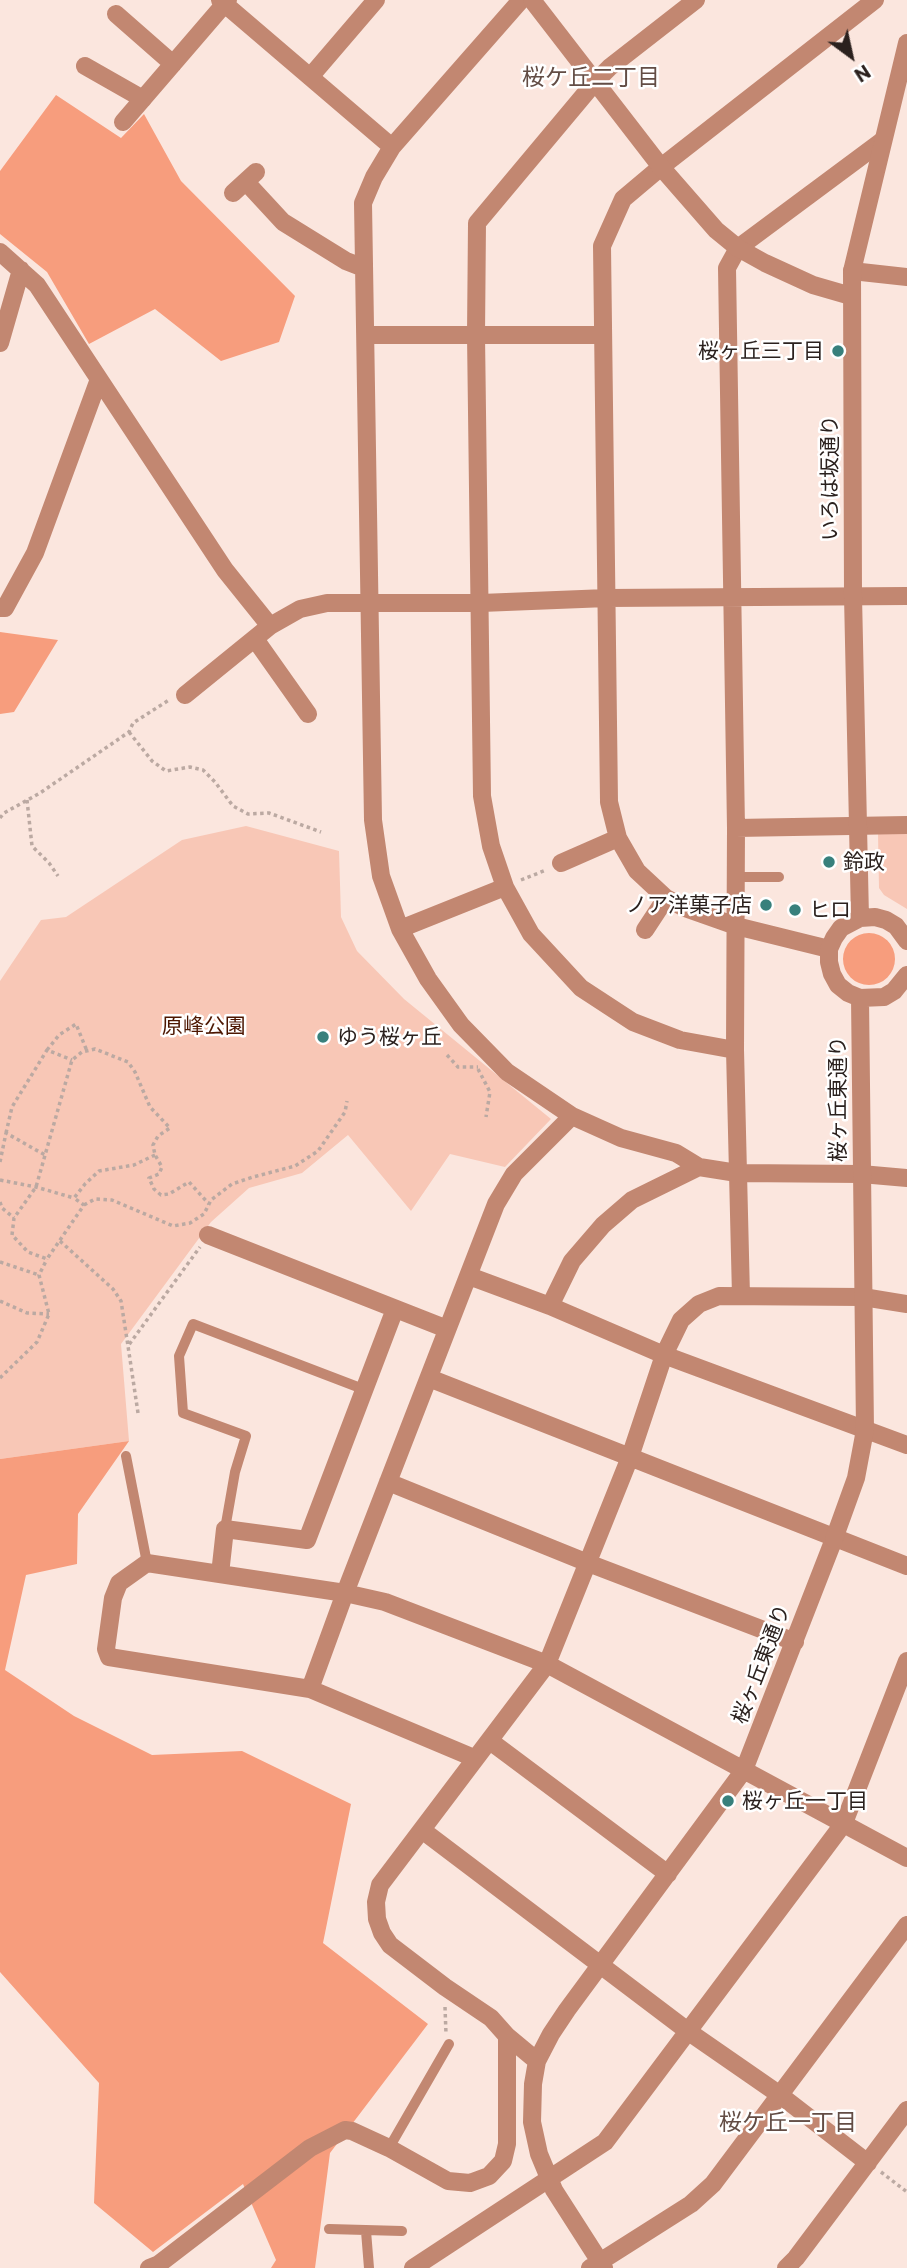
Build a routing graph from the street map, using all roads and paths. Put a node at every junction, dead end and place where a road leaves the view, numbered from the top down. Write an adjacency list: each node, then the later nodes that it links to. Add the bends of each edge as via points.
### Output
1 (376, 0): 11 (street)
2 (521, 0): 16 (street)
3 (532, 0): 12 (street)
4 (696, 0): 12 (street)
5 (875, 0): 17 (street)
6 (224, 1): 9 (street); 11 (street)
7 (116, 14): 9 (street)
8 (907, 43): 15 (street, いろは坂通り)
9 (173, 64): 13 (street)
10 (85, 66): 13 (street)
11 (310, 77): 16 (street)
12 (595, 82): 17 (street); 27 (street, via 477,223)
13 (144, 99): 14 (street)
14 (123, 122)
15 (883, 141): 19 (street); 23 (street, いろは坂通り)
16 (392, 147): 21 (street, via 363,203)
17 (661, 167): 19 (street, via 698,212); 28 (street, via 623,200 602,246)
18 (245, 182): 21 (street, via 284,222)
19 (738, 248): 25 (street, via 813,285); 34 (street, via 727,268)
20 (0, 252): 22 (street)
21 (365, 268): 26 (street)
22 (21, 270): 29 (street); 30 (street, via 37,285)
23 (852, 271): 24 (street); 25 (street, いろは坂通り)
24 (907, 276)
25 (851, 296): 31 (street, いろは坂通り)
26 (366, 335): 27 (street); 35 (street)
27 (476, 335): 28 (street); 36 (street)
28 (602, 335): 33 (street)
29 (0, 343)
30 (99, 379): 37 (street, via 35,553 5,608); 38 (street, via 225,570)
31 (853, 596): 32 (street); 34 (street); 46 (street, いろは坂通り)
32 (907, 596)
33 (607, 598): 34 (street); 36 (street); 50 (street, via 609,802)
34 (730, 598): 48 (street)
35 (370, 602): 36 (street); 38 (street, via 300,609); 59 (street, via 373,820 381,876)
36 (481, 603): 55 (street, via 482,796 491,846)
37 (0, 607)
38 (270, 626): 39 (street)
39 (255, 639): 40 (street); 42 (street)
40 (185, 695)
41 (163, 702): 43 (path, via 133,723)
42 (308, 714)
43 (129, 732): 44 (path); 49 (path, via 166,771 202,770 233,806 248,814 269,813)
44 (27, 800): 45 (path); 52 (path, via 32,846)
45 (0, 818)
46 (858, 825): 47 (street); 48 (street); 57 (street, いろは坂通り)
47 (907, 825)
48 (736, 828): 53 (street)
49 (321, 832)
50 (618, 838): 51 (street); 56 (street, via 637,871)
51 (561, 863): 55 (path)
52 (58, 876)
53 (736, 877): 54 (lane); 58 (street)
54 (779, 877)
55 (505, 887): 59 (street); 66 (street, via 531,934 581,988 633,1022 680,1040)
56 (666, 898): 58 (street); 60 (street)
57 (860, 918): 61 (street, via 886,920); 62 (street, via 841,928)
58 (736, 926): 62 (street); 66 (street)
59 (400, 929): 73 (street, via 461,1025 507,1072)
60 (645, 930)
61 (907, 941)
62 (830, 949): 64 (street, via 829,962 838,985)
63 (907, 975): 64 (street, via 884,997)
64 (860, 998): 81 (street, 桜ヶ丘東通り)
65 (47, 1050): 67 (path, via 76,1024); 69 (path); 75 (path, via 12,1107)
66 (735, 1050): 80 (street)
67 (87, 1051): 69 (path); 77 (path, via 95,1049 117,1057 135,1072 150,1107 170,1128 153,1145)
68 (447, 1055): 70 (path, via 458,1067)
69 (72, 1060): 76 (path)
70 (477, 1067): 71 (path); 74 (path, via 490,1092)
71 (486, 1075)
72 (347, 1101): 88 (path, via 345,1112 317,1151 295,1166 232,1185)
73 (572, 1116): 79 (street, via 621,1138 676,1153); 95 (street, via 514,1174 496,1204)
74 (486, 1117)
75 (6, 1133): 76 (path); 78 (path)
76 (45, 1155): 84 (path)
77 (155, 1155): 85 (path, via 134,1165 99,1171); 88 (path, via 162,1167 149,1178 160,1195 169,1195 189,1182)
78 (0, 1162)
79 (699, 1167): 80 (street); 100 (street, via 632,1200 603,1225 572,1261)
80 (737, 1173): 81 (street); 96 (street)
81 (861, 1174): 82 (street); 97 (street, 桜ヶ丘東通り)
82 (907, 1178)
83 (0, 1180): 84 (path)
84 (36, 1186): 85 (path); 89 (path)
85 (74, 1198): 87 (path)
86 (0, 1202): 89 (path)
87 (84, 1205): 88 (path, via 95,1199 112,1200 173,1226 190,1223); 91 (path)
88 (209, 1205)
89 (14, 1218): 92 (path, via 12,1235 28,1252)
90 (208, 1235): 101 (street); 104 (path)
91 (60, 1241): 92 (path); 104 (path, via 121,1301)
92 (47, 1259): 94 (path)
93 (0, 1262): 94 (path)
94 (39, 1275): 102 (path)
95 (469, 1276): 100 (street); 103 (street)
96 (741, 1296): 97 (street); 105 (street, via 719,1296 699,1304 681,1320)
97 (863, 1297): 99 (street); 110 (street, 桜ヶ丘東通り)
98 (0, 1301): 102 (path, via 27,1313)
99 (907, 1304)
100 (550, 1306): 105 (street)
101 (395, 1309): 103 (street); 108 (street)
102 (49, 1314): 106 (path, via 37,1342)
103 (447, 1328): 107 (street)
104 (128, 1346): 109 (path)
105 (664, 1355): 110 (street); 113 (street)
106 (0, 1378)
107 (429, 1378): 113 (street); 114 (street)
108 (363, 1389): 115 (street, via 307,1541); 115 (lane, via 194,1324 179,1356 183,1413 246,1436)
109 (138, 1413)
110 (865, 1430): 111 (street); 116 (street, 桜ヶ丘東通り, via 856,1478)
111 (907, 1445)
112 (126, 1456): 117 (lane)
113 (630, 1457): 116 (street); 118 (street)
114 (388, 1482): 118 (street); 121 (street)
115 (225, 1529): 120 (street)
116 (834, 1539): 119 (street); 122 (street, 桜ヶ丘東通り)
117 (147, 1563): 120 (street); 125 (street, via 119,1583 106,1649 109,1657)
118 (588, 1563): 122 (street); 124 (street)
119 (907, 1566)
120 (220, 1574): 121 (street)
121 (345, 1594): 124 (street, via 385,1602); 125 (street)
122 (795, 1642): 128 (street, 桜ヶ丘東通り)
123 (907, 1661): 129 (street)
124 (547, 1664): 126 (street); 128 (street)
125 (310, 1689): 127 (street)
126 (490, 1741): 127 (street); 132 (street)
127 (474, 1758): 130 (street)
128 (744, 1770): 129 (street); 132 (street, 桜ヶ丘東通り)
129 (844, 1823): 131 (street); 136 (street)
130 (422, 1830): 134 (street); 135 (street, via 380,1885 377,1919 390,1945)
131 (907, 1858)
132 (668, 1874): 134 (street, 桜ヶ丘東通り)
133 (907, 1925): 140 (street)
134 (600, 1965): 136 (street); 139 (street, 桜ヶ丘東通り, via 551,2034)
135 (445, 1987): 137 (street, via 491,2018); 138 (path)
136 (689, 2032): 140 (street); 144 (street, via 605,2142)
137 (507, 2036): 139 (street); 142 (street, via 507,2144 503,2161 494,2172 470,2183 448,2181)
138 (449, 2044): 142 (lane)
139 (537, 2062): 144 (street, 桜ヶ丘東通り, via 532,2122)
140 (780, 2095): 143 (street); 150 (street, via 713,2184 691,2204)
141 (907, 2110): 143 (street)
142 (389, 2148): 151 (street, via 352,2131 332,2136)
143 (868, 2163): 154 (street)
144 (549, 2180): 150 (street, 桜ヶ丘東通り); 153 (street)
145 (897, 2185): 146 (path)
146 (907, 2192)
147 (329, 2229): 148 (lane)
148 (366, 2231): 149 (lane); 152 (lane)
149 (402, 2231)
150 (598, 2266)
151 (149, 2268)
152 (369, 2268)
153 (413, 2268)
154 (786, 2268)

